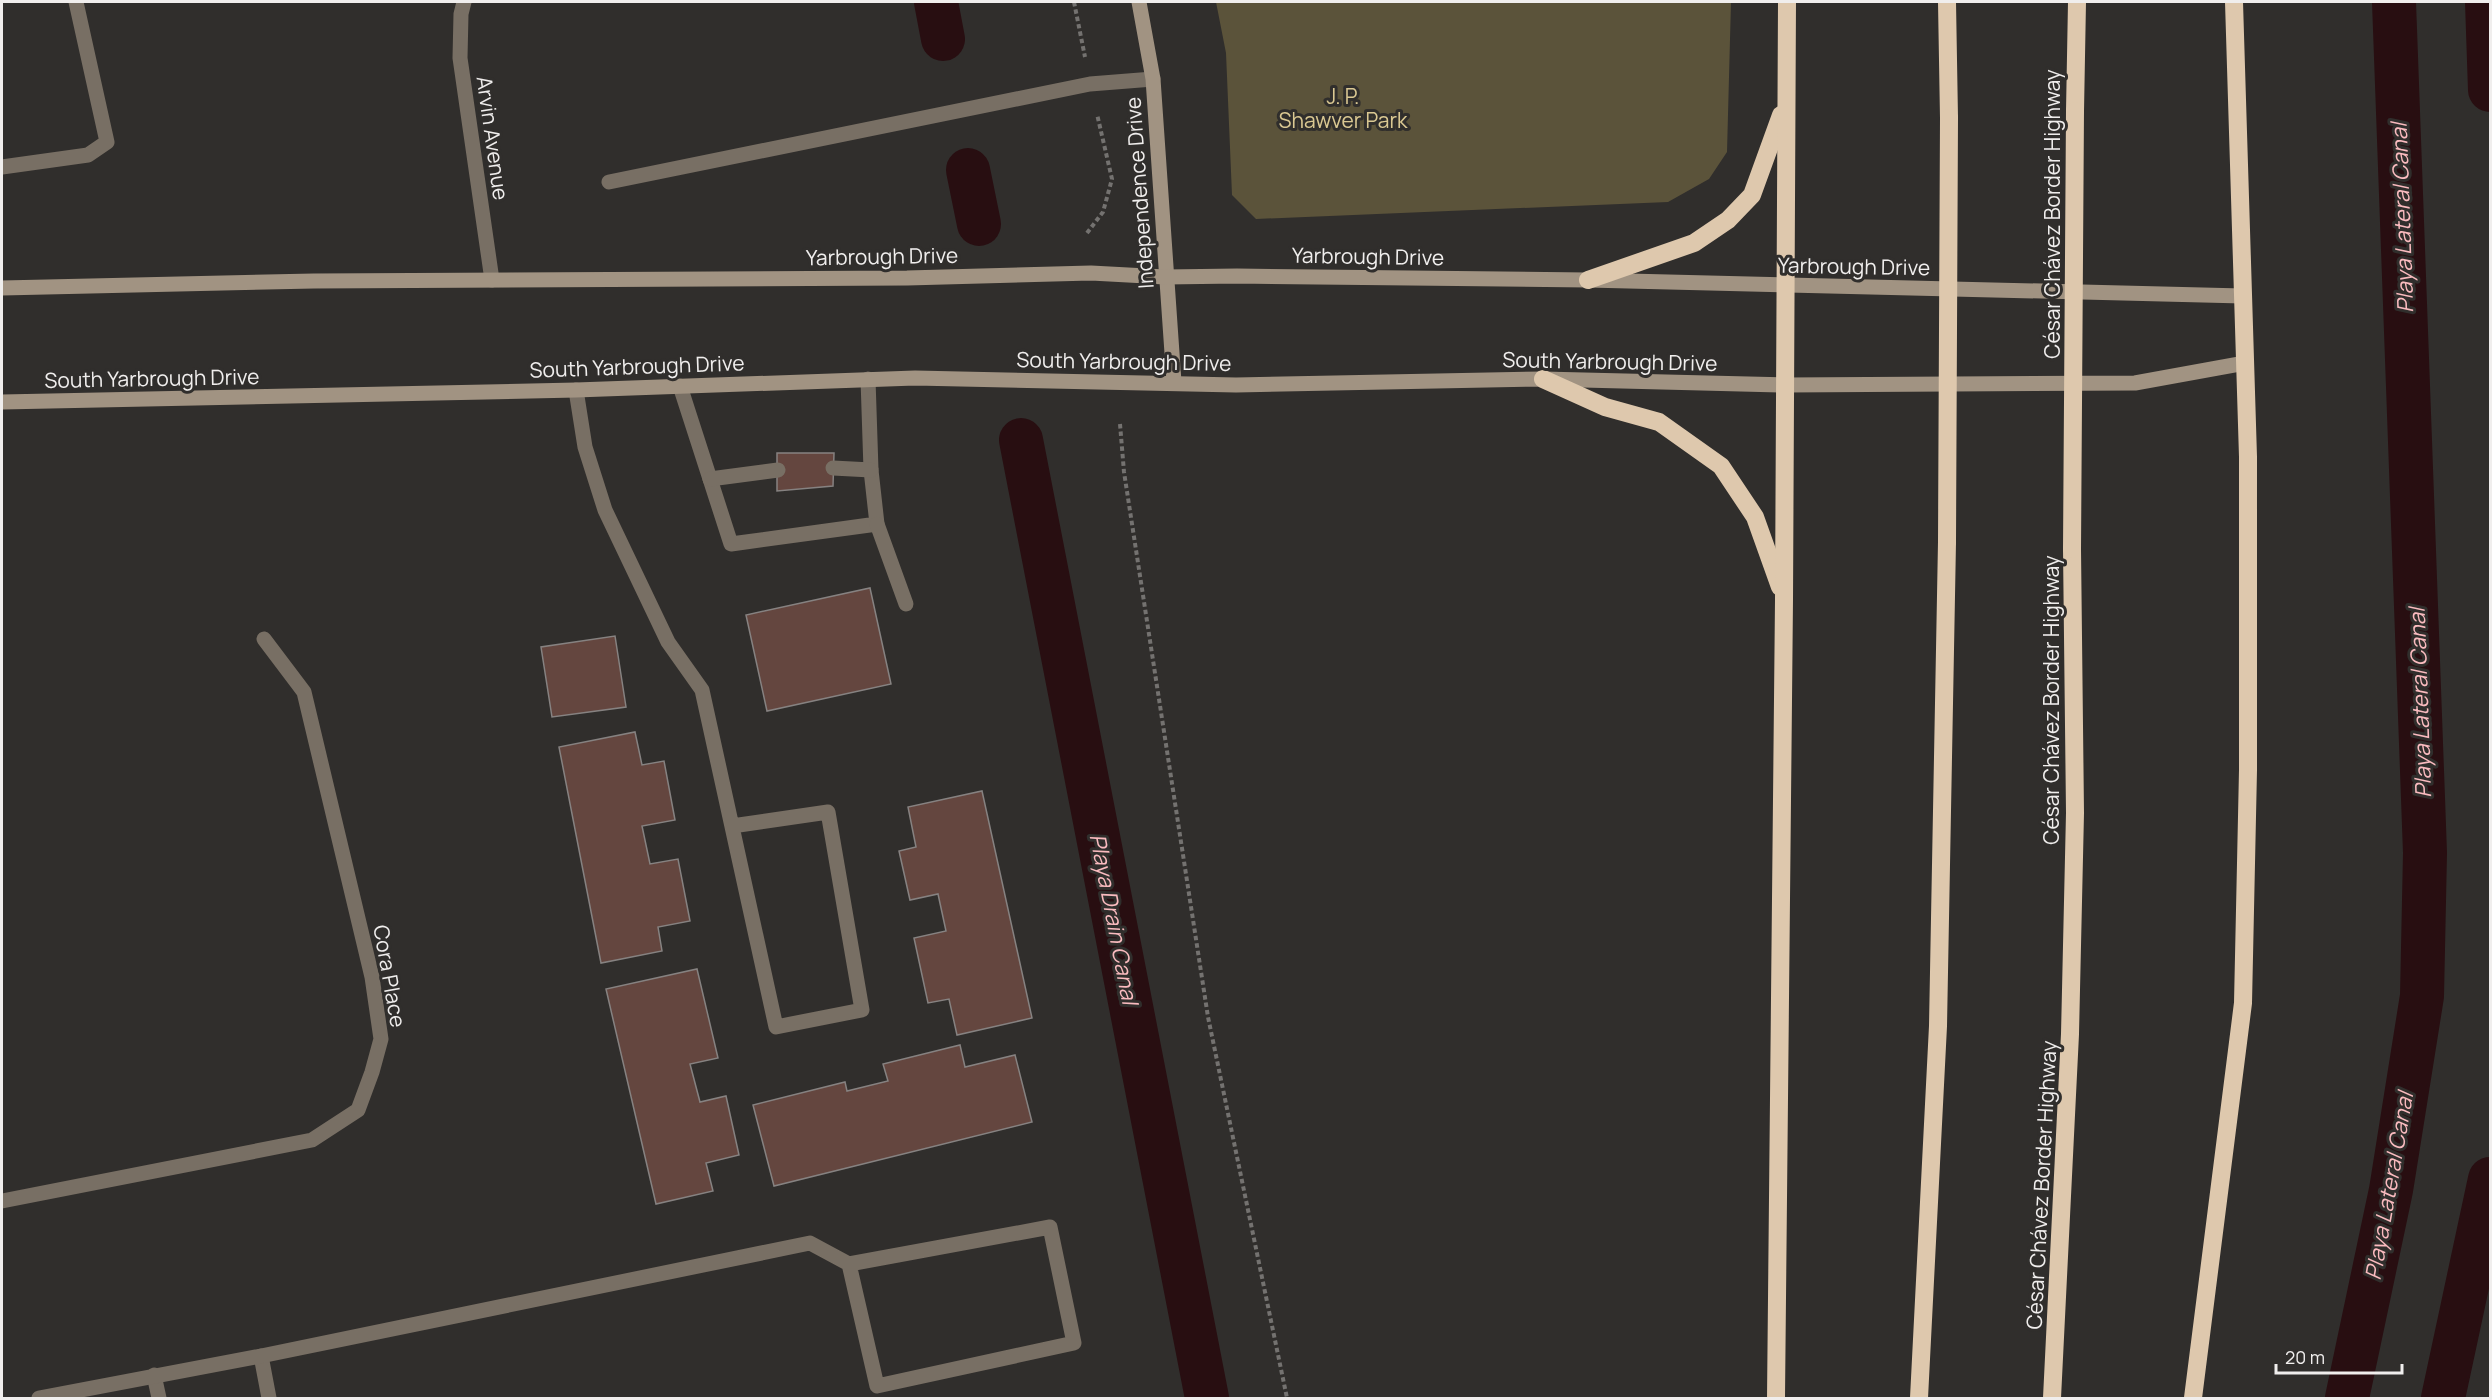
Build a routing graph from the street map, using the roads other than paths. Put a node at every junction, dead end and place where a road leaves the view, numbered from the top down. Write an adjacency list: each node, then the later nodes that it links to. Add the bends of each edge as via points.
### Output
1 (76, 2): 10 (street, via 107,142 88,155)
2 (464, 2): 13 (street, Arvin Avenue, via 460,58)
3 (1139, 2): 8 (main road, Independence Drive)
4 (1787, 2): 9 (highway)
5 (1947, 2): 43 (highway, bridge, via 1947,542 1938,1026)
6 (2077, 2): 44 (highway, César Chávez Border Highway, bridge, via 2072,549 2075,813 2071,1022)
7 (2234, 2): 17 (highway)
8 (1153, 79): 11 (street, via 1090,84); 12 (main road, Independence Drive)
9 (1786, 102): 14 (highway, via 1752,195 1728,220 1694,243); 15 (highway)
10 (2, 167)
11 (609, 182)
12 (1165, 277): 13 (main road, Yarbrough Drive, via 1091,273); 14 (main road, Yarbrough Drive); 21 (main road, Independence Drive)
13 (492, 280): 16 (main road)
14 (1587, 280): 15 (main road, Yarbrough Drive)
15 (1785, 285): 17 (main road, Yarbrough Drive); 22 (highway)
16 (2, 288)
17 (2243, 296): 18 (highway)
18 (2245, 363): 22 (main road, South Yarbrough Drive, via 2135,383); 45 (highway, via 2248,770 2243,1003)
19 (868, 379): 21 (main road, South Yarbrough Drive); 23 (main road, South Yarbrough Drive); 28 (street)
20 (1543, 379): 21 (main road, South Yarbrough Drive, via 1236,385); 22 (main road, South Yarbrough Drive); 31 (highway, via 1605,407 1659,422 1720,466 1755,517)
21 (1174, 382)
22 (1785, 385): 31 (highway)
23 (680, 386): 24 (main road, South Yarbrough Drive); 29 (street)
24 (576, 390): 25 (main road, South Yarbrough Drive); 34 (street, via 585,447 605,510 668,642 702,690)
25 (2, 402)
26 (833, 468): 28 (street)
27 (778, 470): 29 (street)
28 (871, 470): 30 (street)
29 (710, 479): 30 (street, via 731,544)
30 (877, 524): 32 (street)
31 (1784, 600): 42 (highway)
32 (906, 604)
33 (264, 639): 35 (street, Cora Place, via 304,692 372,977 381,1039 358,1110 312,1140)
34 (732, 826): 34 (street, via 776,1026 862,1010 828,812)
35 (2, 1200)
36 (849, 1264): 36 (street, via 877,1386 1074,1343 1050,1227); 37 (street, via 810,1243)
37 (261, 1356): 38 (street); 41 (street)
38 (154, 1375): 39 (street); 40 (street)
39 (39, 1398)
40 (159, 1398)
41 (269, 1398)
42 (1776, 1398)
43 (1919, 1398)
44 (2052, 1398)
45 (2193, 1398)

